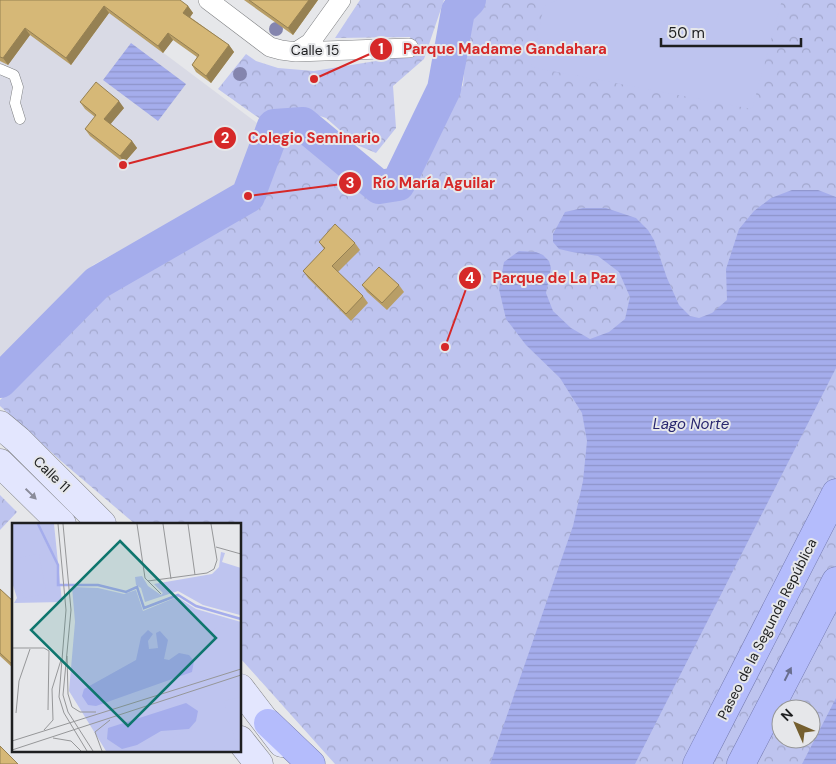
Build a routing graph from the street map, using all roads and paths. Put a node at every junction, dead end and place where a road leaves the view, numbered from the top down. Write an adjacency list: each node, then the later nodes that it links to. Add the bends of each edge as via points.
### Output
1 (208, 0): 4 (street, Calle 15, via 270,46)
2 (341, 0): 4 (street, via 310,43)
3 (408, 48): 4 (street, Calle 15)
4 (296, 52)
5 (0, 69): 6 (lane, via 14,76)
6 (20, 119)
7 (9, 433): 11 (main road, Calle 11)
8 (0, 463): 10 (main road, Calle 11, one-way to 10)
9 (836, 493): 17 (highway, Paseo de la Segunda República)
10 (61, 523)
11 (101, 523)
12 (836, 581): 15 (highway, one-way to 12)
13 (241, 689): 14 (main road)
14 (268, 723): 19 (main road); 20 (highway)
15 (754, 738): 21 (highway); 22 (highway)
16 (241, 741): 18 (main road)
17 (698, 762)
18 (259, 764)
19 (298, 764)
20 (311, 764)
21 (741, 764)
22 (748, 764)

